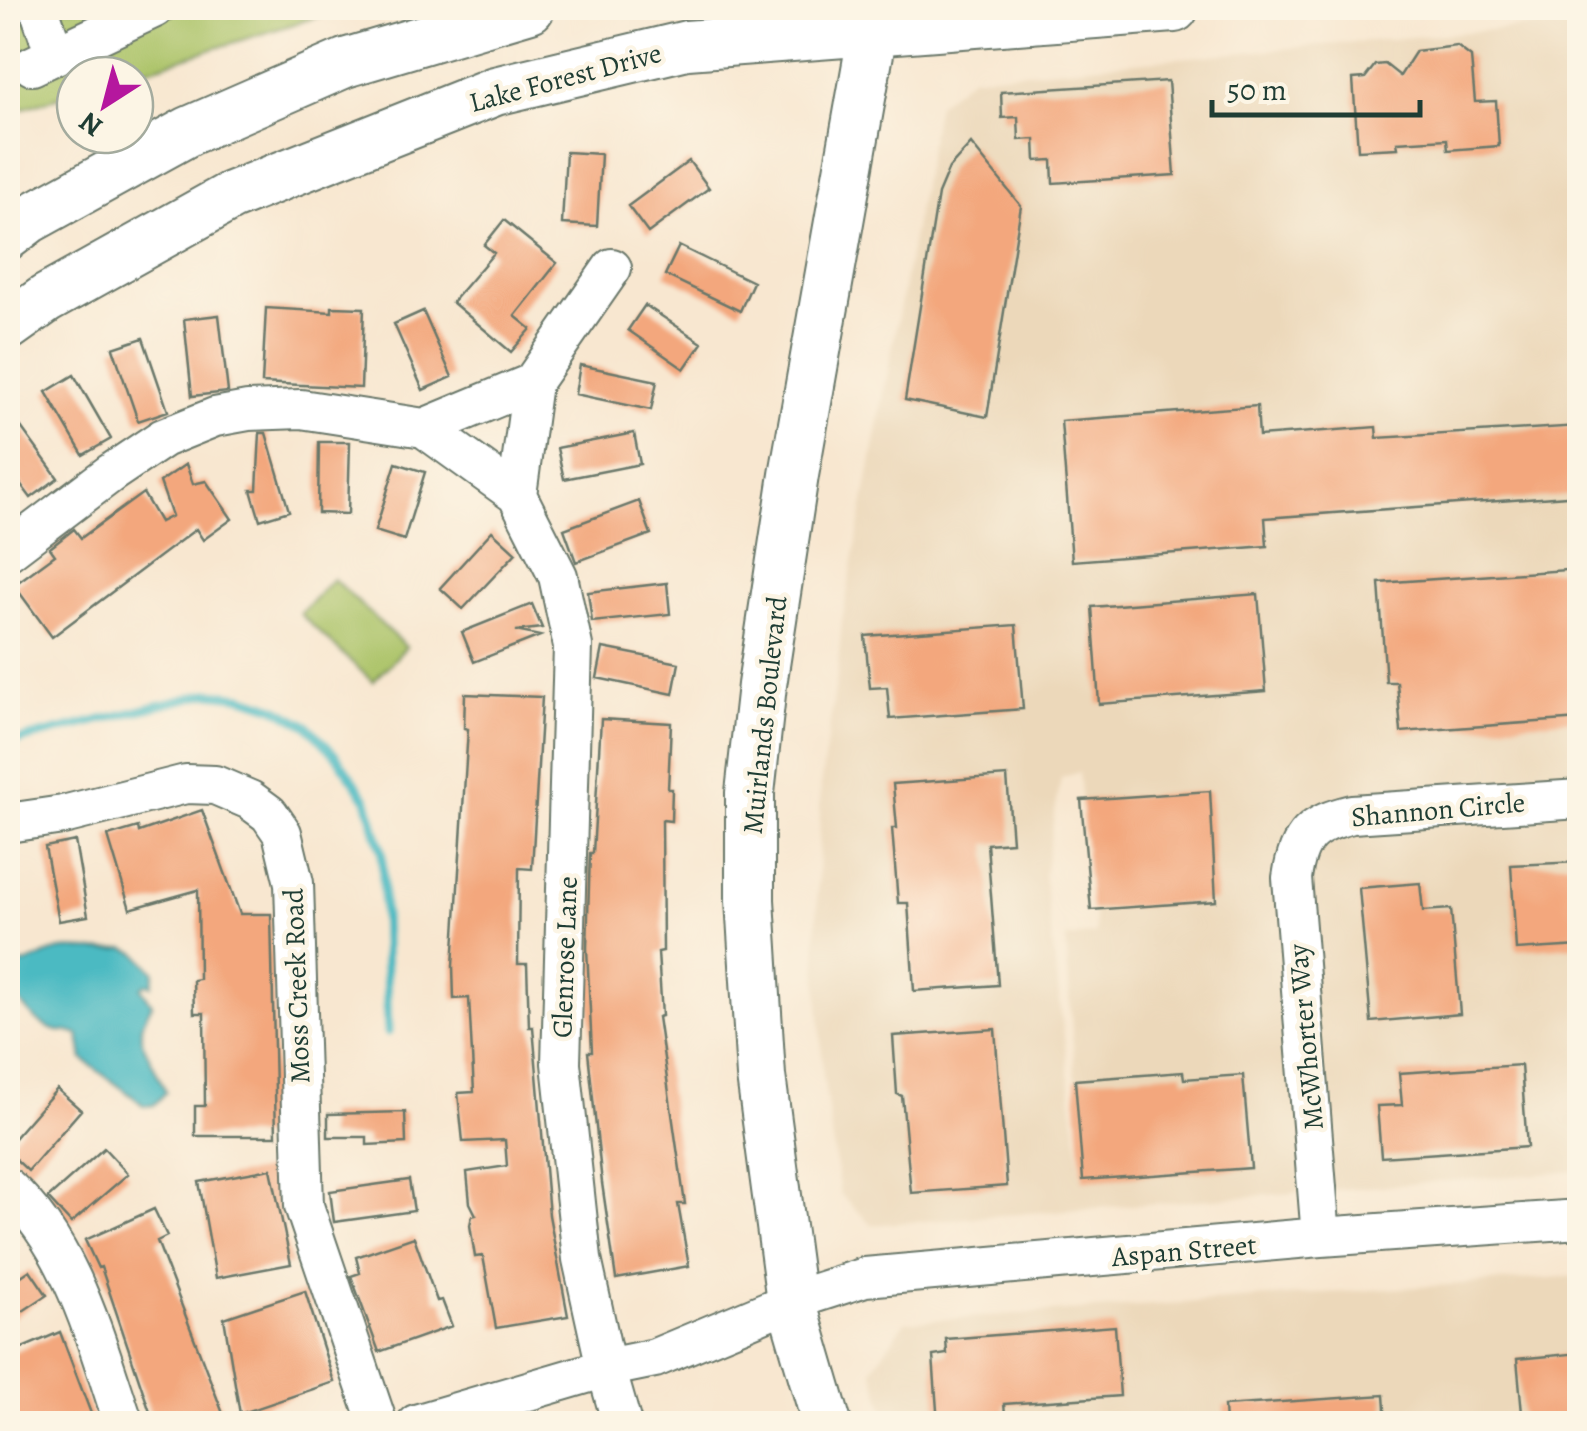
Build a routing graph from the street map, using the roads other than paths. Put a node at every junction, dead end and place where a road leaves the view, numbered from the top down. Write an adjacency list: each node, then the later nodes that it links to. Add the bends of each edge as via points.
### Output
1 (40, 8): 2 (street, via 44,60)
2 (155, 8)
3 (530, 8): 6 (main road, via 345,63 189,131)
4 (1174, 8): 5 (main road, Lake Forest Drive, via 1081,17)
5 (875, 18): 8 (main road, Lake Forest Drive, via 687,44 495,92 230,196); 19 (main road, Muirlands Boulevard, via 794,475 750,793 761,1076)
6 (8, 236)
7 (612, 268): 9 (street)
8 (8, 326)
9 (532, 383): 10 (street); 11 (street)
10 (424, 428): 11 (street, Glenrose Lane); 12 (street, Glenrose Lane, via 301,409 215,418 164,438)
11 (517, 495): 20 (street, Glenrose Lane, via 558,576 574,646 560,1062 582,1259)
12 (8, 551)
13 (1580, 798): 15 (street, Shannon Circle, via 1352,814 1320,822)
14 (8, 822): 22 (street, Moss Creek Road, via 186,784 214,786 260,807 282,833 294,882 304,1206)
15 (1304, 840): 18 (street, McWhorter Way, via 1292,878)
16 (8, 1188): 21 (street, via 39,1224 79,1294)
17 (1580, 1219): 18 (street, Aspan Street)
18 (1321, 1237): 19 (street, Aspan Street, via 865,1278)
19 (791, 1300): 20 (street, Aspan Street, via 655,1358); 25 (main road, Muirlands Boulevard)
20 (606, 1368): 23 (street, Aspan Street); 24 (street, Glenrose Lane)
21 (124, 1424)
22 (378, 1424)
23 (416, 1424)
24 (622, 1424)
25 (827, 1424)

